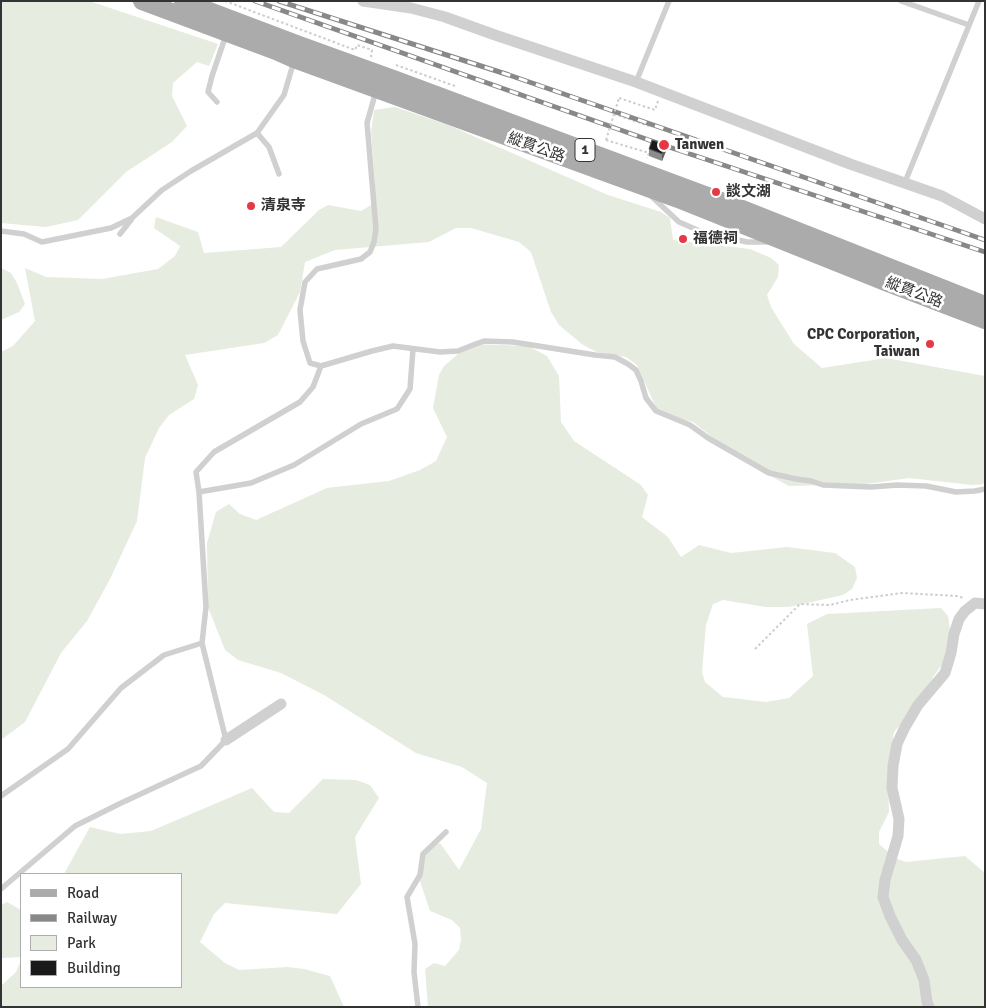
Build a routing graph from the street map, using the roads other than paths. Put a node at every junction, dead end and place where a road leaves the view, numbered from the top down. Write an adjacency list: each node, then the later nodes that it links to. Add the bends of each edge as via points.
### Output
1 (142, 1): 8 (main road, 縱貫公路 / 1)
2 (183, 1): 9 (main road, 縱貫公路 / 1)
3 (363, 1): 10 (street, via 445,17)
4 (669, 1): 10 (lane)
5 (901, 1): 7 (lane)
6 (979, 1): 7 (lane)
7 (969, 25): 15 (lane)
8 (227, 33): 9 (main road, 縱貫公路 / 1, via 276,51); 12 (lane, via 208,92)
9 (296, 52): 11 (main road, 縱貫公路 / 1); 13 (lane, via 284,95); 17 (main road, 縱貫公路 / 1, via 396,80)
10 (636, 82): 15 (street)
11 (376, 89): 16 (main road, 縱貫公路 / 1); 27 (lane, via 367,123 376,229 374,242 370,252 361,259 317,269 305,282 300,310 303,341 310,363)
12 (217, 102)
13 (257, 133): 14 (lane, via 269,147); 18 (lane, via 162,190)
14 (279, 174)
15 (905, 182): 19 (street, via 942,196)
16 (639, 185): 17 (main road, 縱貫公路 / 1); 22 (lane, via 678,222 702,232 747,242)
17 (681, 194): 22 (main road, 縱貫公路 / 1); 23 (main road, 縱貫公路 / 1, via 737,207)
18 (132, 218): 20 (lane, via 111,228 42,242 24,234); 21 (lane)
19 (985, 219)
20 (1, 231)
21 (120, 234)
22 (783, 241): 23 (main road, 縱貫公路 / 1, via 885,282)
23 (961, 303): 24 (main road, 縱貫公路 / 1); 25 (main road, 縱貫公路 / 1)
24 (985, 305)
25 (985, 320)
26 (413, 349): 27 (lane, via 393,346); 28 (lane, via 458,351 484,341 512,342 614,357 636,370 646,398 656,411 690,425 769,474 823,485 926,486 956,492); 29 (lane, via 410,389 397,409 361,424 294,465 251,483)
27 (321, 366): 29 (lane, via 313,386 300,402 214,452 196,472)
28 (985, 489)
29 (199, 492): 31 (lane, via 206,607)
30 (980, 603): 38 (street, via 965,611 959,619 945,673 918,705 905,727 897,744 893,766 892,788 899,819 898,836 882,897 902,940 916,960)
31 (202, 643): 33 (lane); 34 (lane, via 164,655 121,688 68,749)
32 (281, 704): 33 (street)
33 (226, 740): 36 (lane, via 201,766 75,826)
34 (1, 796)
35 (446, 832): 37 (lane, via 423,854 420,875 407,897 415,944)
36 (1, 889)
37 (418, 1007)
38 (929, 1007)

